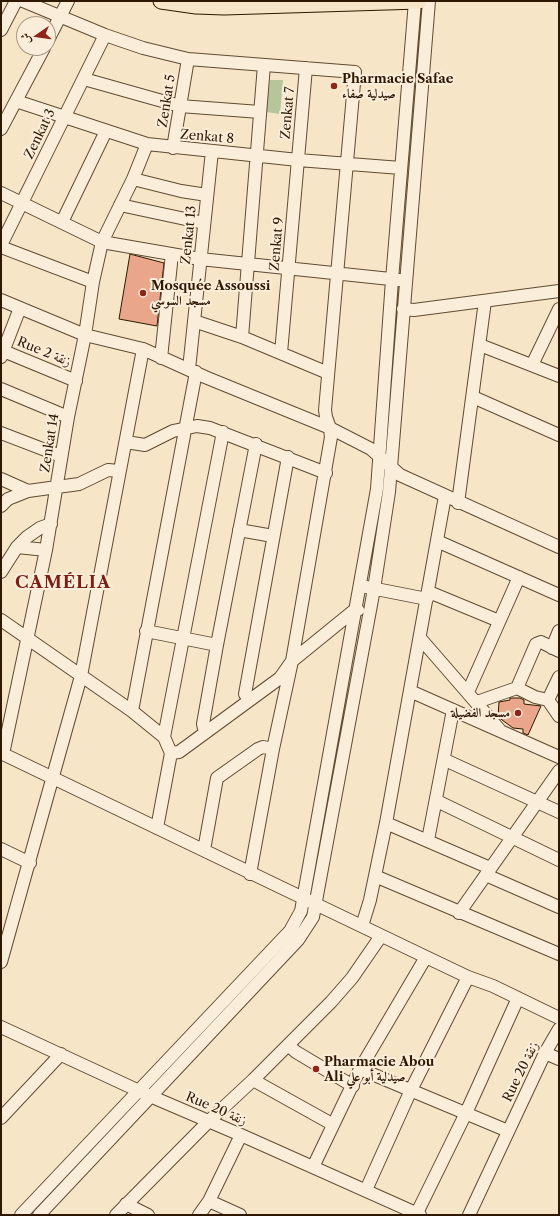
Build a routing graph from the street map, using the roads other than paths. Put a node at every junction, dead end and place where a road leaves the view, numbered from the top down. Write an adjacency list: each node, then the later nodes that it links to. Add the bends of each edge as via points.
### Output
1 (16, 1): 10 (street)
2 (22, 1): 8 (street)
3 (68, 1): 8 (street)
4 (161, 1): 5 (main road, via 196,6)
5 (415, 1): 6 (main road); 29 (street)
6 (419, 1)
7 (429, 1): 45 (street)
8 (60, 16): 9 (street); 11 (street)
9 (56, 24)
10 (1, 30)
11 (105, 35): 13 (street); 16 (street, Zenkat 3)
12 (40, 56): 17 (street)
13 (188, 59): 14 (street); 18 (street, Zenkat 5)
14 (264, 66): 15 (street); 19 (street)
15 (306, 68): 27 (street, Zenkat 7); 28 (street, via 355,72)
16 (84, 79): 18 (street); 20 (street, Zenkat 3)
17 (16, 101): 20 (street, Zenkat 8); 21 (street)
18 (180, 106): 19 (street); 24 (street, Zenkat 5)
19 (260, 112): 26 (street)
20 (64, 117): 22 (street, Zenkat 8); 33 (street, Zenkat 3)
21 (1, 129)
22 (106, 131): 23 (street, Zenkat 8); 35 (street)
23 (147, 144): 24 (street, Zenkat 8); 30 (street, Zenkat 14)
24 (173, 148): 25 (street, Zenkat 8)
25 (212, 151): 26 (street, Zenkat 8); 32 (street, Zenkat 13)
26 (257, 155): 27 (street, Zenkat 8); 41 (street)
27 (298, 160): 28 (street, Zenkat 8); 42 (street, Zenkat 9)
28 (346, 163): 29 (street, Zenkat 8); 43 (street)
29 (402, 168): 44 (street)
30 (133, 179): 32 (street); 34 (street, Zenkat 14)
31 (1, 193): 33 (street)
32 (207, 195): 36 (street, Zenkat 13)
33 (21, 204): 35 (street); 38 (street, Zenkat 3)
34 (120, 205): 36 (street); 37 (street, Zenkat 14)
35 (62, 222): 37 (street)
36 (204, 223): 40 (street, Zenkat 13)
37 (102, 242): 39 (street); 46 (street, Zenkat 14)
38 (1, 246): 46 (street)
39 (172, 254): 40 (street); 60 (street)
40 (200, 259): 41 (street); 53 (street, Zenkat 13)
41 (248, 265): 42 (street); 55 (street)
42 (289, 269): 43 (street); 59 (street, Zenkat 9)
43 (337, 273): 44 (street); 63 (street)
44 (392, 280): 45 (street); 77 (street)
45 (405, 281): 51 (street)
46 (93, 282): 54 (street, Zenkat 14)
47 (559, 291): 49 (street)
48 (1, 300): 50 (street)
49 (485, 301): 51 (street, via 414,310); 56 (street)
50 (20, 308): 54 (street); 58 (street)
51 (403, 308): 79 (street)
52 (559, 309): 61 (street)
53 (194, 321): 55 (street); 62 (street, Zenkat 13)
54 (85, 335): 57 (street); 65 (street, Zenkat 14)
55 (242, 337): 59 (street)
56 (480, 345): 61 (street); 67 (street)
57 (143, 349): 60 (street); 74 (street)
58 (2, 353): 65 (street, Rue 2 زنقة)
59 (282, 353): 63 (street)
60 (161, 358): 62 (street)
61 (532, 365): 64 (street)
62 (192, 371): 69 (street, Zenkat 13); 70 (street)
63 (328, 373): 70 (street, via 325,410)
64 (559, 376)
65 (76, 380): 68 (street, Zenkat 14)
66 (1, 389): 68 (street)
67 (473, 397): 73 (street); 86 (street)
68 (68, 417): 76 (street, Zenkat 14)
69 (186, 428): 71 (street, via 197,426); 74 (street, via 167,433 145,445); 105 (street, Zenkat 13)
70 (330, 428): 77 (street, via 371,448); 81 (street)
71 (223, 432): 75 (street); 107 (street)
72 (1, 433): 76 (street)
73 (559, 435)
74 (126, 442): 80 (street)
75 (256, 444): 78 (street); 89 (street)
76 (61, 456): 83 (street, Zenkat 14)
77 (380, 456): 79 (street); 97 (street, via 378,490)
78 (288, 457): 81 (street); 90 (street)
79 (390, 468): 85 (street); 98 (street, via 389,492)
80 (119, 471): 83 (street, via 108,470 78,484); 113 (street)
81 (326, 473): 112 (street)
82 (1, 479): 84 (street)
83 (57, 487): 84 (street); 88 (street, Zenkat 14)
84 (28, 491): 87 (street, via 8,499)
85 (445, 496): 86 (street); 91 (street)
86 (458, 503): 93 (street)
87 (1, 506)
88 (51, 524): 92 (street, via 35,530); 94 (street, Zenkat 14)
89 (239, 530): 90 (street); 110 (street)
90 (273, 536): 118 (street, via 245,694)
91 (437, 541): 96 (street); 99 (street)
92 (17, 547): 94 (street); 95 (street)
93 (559, 547)
94 (46, 550): 109 (street, Zenkat 14)
95 (1, 572)
96 (519, 577): 100 (street); 104 (street)
97 (360, 586): 98 (street); 101 (street)
98 (374, 589): 99 (street); 102 (street)
99 (428, 595): 104 (street); 108 (street)
100 (559, 595)
101 (356, 610): 102 (street); 112 (street); 148 (street)
102 (369, 612): 149 (street)
103 (1, 620): 109 (street)
104 (499, 621): 117 (street)
105 (146, 631): 107 (street); 122 (street, Zenkat 13)
106 (559, 632): 111 (street)
107 (184, 638): 110 (street); 126 (street)
108 (420, 638): 116 (street); 117 (street)
109 (28, 640): 113 (street); 129 (street, Zenkat 14)
110 (217, 645): 125 (street, via 203,724)
111 (556, 649): 115 (street, via 540,642 536,644)
112 (292, 661): 118 (street, via 280,678); 127 (street)
113 (81, 676): 122 (street); 133 (street)
114 (559, 677): 119 (street)
115 (517, 688): 119 (street, via 535,698); 120 (street)
116 (410, 691): 121 (street); 137 (street)
117 (468, 692): 120 (street)
118 (249, 700): 125 (street)
119 (548, 700): 123 (street)
120 (477, 702): 124 (street)
121 (453, 710): 124 (street); 131 (street)
122 (132, 711): 126 (street)
123 (559, 716)
124 (502, 732): 130 (street)
125 (205, 733): 128 (street, via 179,752)
126 (164, 737): 128 (street)
127 (273, 749): 142 (street, via 258,749 217,778); 146 (street)
128 (171, 753): 138 (street)
129 (2, 754): 133 (street)
130 (559, 757)
131 (444, 760): 134 (street); 135 (street)
132 (559, 771): 135 (street)
133 (52, 778): 138 (street); 144 (street)
134 (437, 801): 139 (street); 140 (street)
135 (536, 801): 136 (street); 139 (street)
136 (559, 812)
137 (386, 823): 140 (street); 147 (street)
138 (157, 828): 142 (street)
139 (512, 837): 143 (street); 145 (street)
140 (428, 840): 145 (street)
141 (1, 849): 144 (street)
142 (204, 850): 146 (street)
143 (559, 860)
144 (30, 863): 154 (street)
145 (488, 872): 150 (street); 151 (street)
146 (250, 874): 148 (street)
147 (375, 876): 151 (street); 152 (street)
148 (304, 899): 149 (street); 170 (street, via 299,916 290,931)
149 (316, 904): 152 (street); 172 (street, via 307,929 298,940)
150 (559, 907)
151 (459, 912): 155 (street)
152 (362, 926): 153 (street)
153 (381, 936): 156 (street); 163 (street, via 352,978)
154 (5, 937): 157 (street)
155 (559, 954)
156 (426, 957): 158 (street); 167 (street)
157 (1, 962)
158 (468, 977): 159 (street); 171 (street)
159 (518, 998): 160 (street); 173 (street)
160 (559, 1018)
161 (1, 1027): 165 (street, Rue 20 زنقة)
162 (559, 1029): 164 (street, Rue 20 زنقة)
163 (288, 1045): 168 (street); 169 (street)
164 (545, 1053): 166 (street); 177 (street, Rue 20 زنقة)
165 (61, 1054): 170 (street, Rue 20 زنقة); 174 (street)
166 (559, 1059)
167 (360, 1069): 169 (street); 171 (street)
168 (253, 1080): 175 (street); 176 (street)
169 (353, 1086): 176 (street)
170 (139, 1090): 172 (street, Rue 20 زنقة); 184 (street)
171 (411, 1090): 173 (street); 180 (street)
172 (150, 1096): 175 (street, Rue 20 زنقة); 185 (street)
173 (466, 1113): 177 (street); 183 (street)
174 (1, 1118)
175 (209, 1121): 178 (street, Rue 20 زنقة); 182 (street)
176 (332, 1124): 179 (street)
177 (508, 1131): 190 (street, Rue 20 زنقة)
178 (241, 1135): 179 (street, Rue 20 زنقة); 181 (street)
179 (313, 1167): 180 (street, Rue 20 زنقة)
180 (366, 1190): 183 (street, Rue 20 زنقة)
181 (209, 1200): 188 (street); 189 (street)
182 (126, 1204): 186 (street); 187 (street)
183 (418, 1214)
184 (21, 1215)
185 (39, 1215)
186 (116, 1215)
187 (148, 1215)
188 (199, 1215)
189 (240, 1215)
190 (469, 1215)

